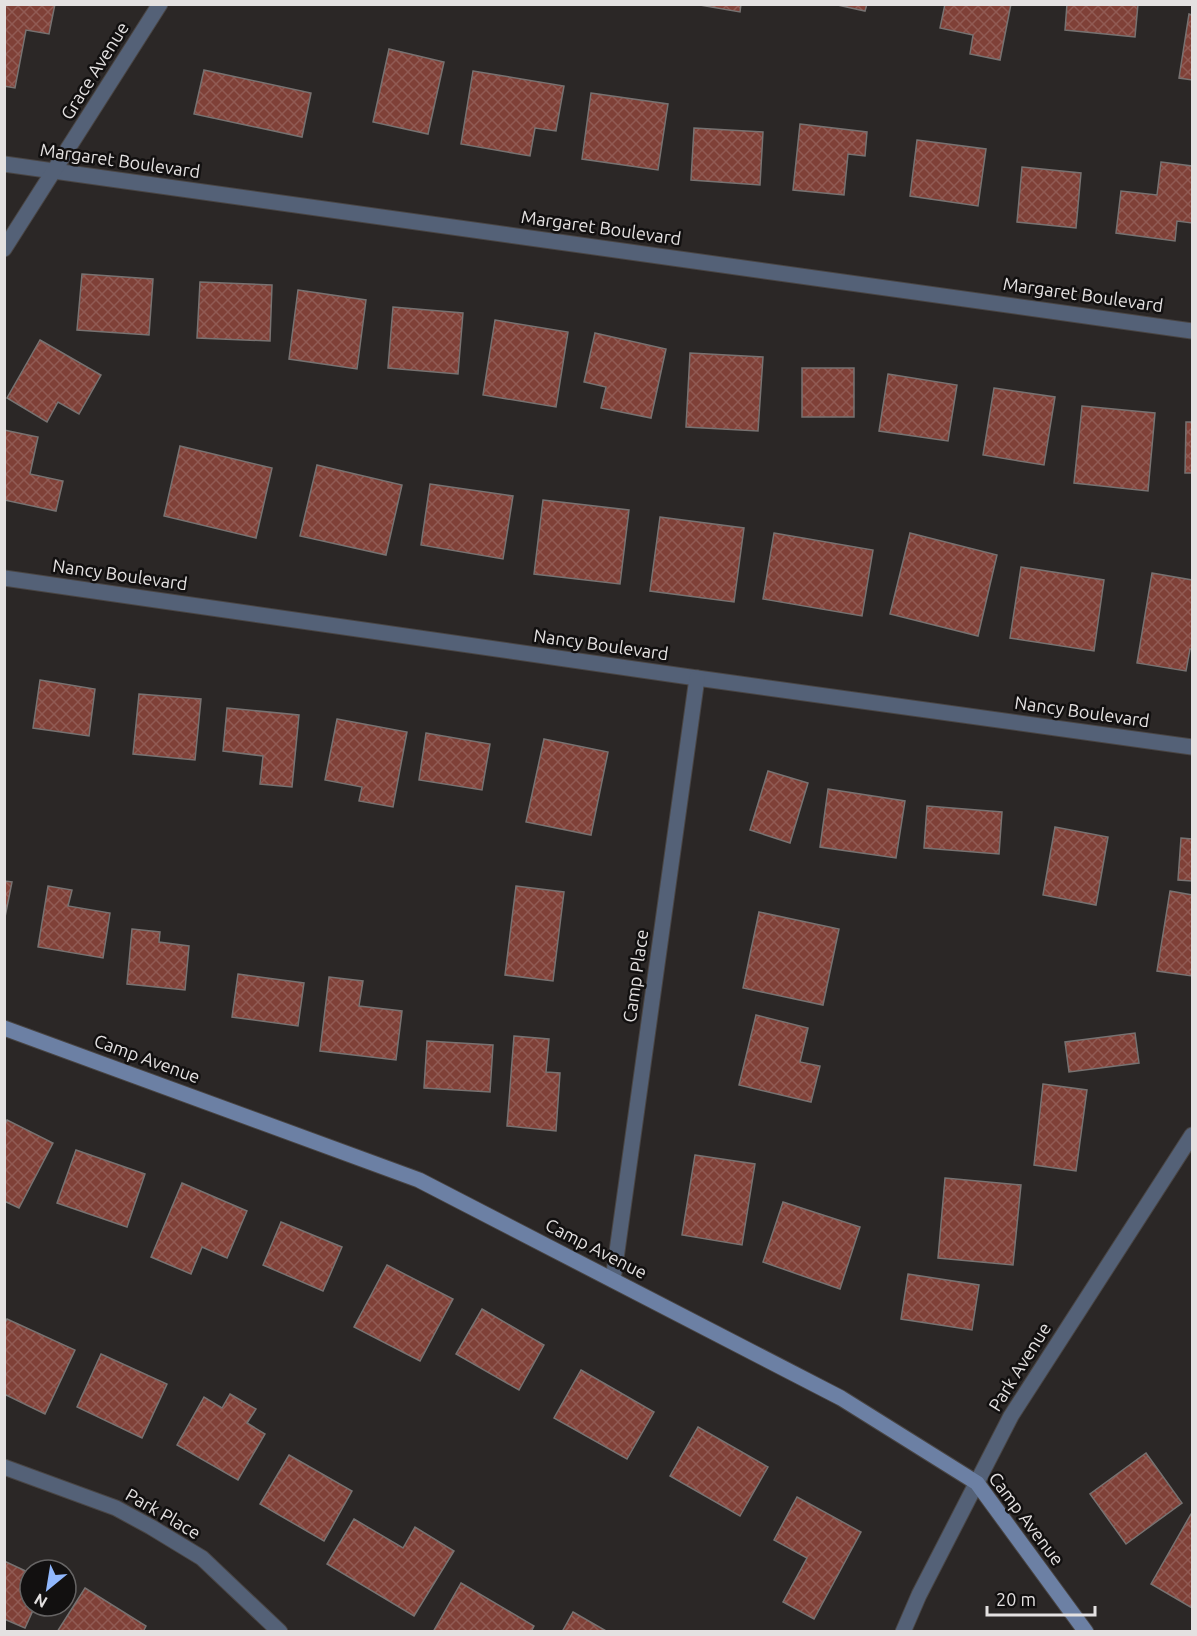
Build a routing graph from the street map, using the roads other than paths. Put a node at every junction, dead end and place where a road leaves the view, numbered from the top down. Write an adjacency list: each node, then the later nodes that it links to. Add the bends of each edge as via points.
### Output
1 (160, 4): 3 (street, Grace Avenue)
2 (4, 164): 3 (street, Margaret Boulevard)
3 (54, 171): 4 (street, Grace Avenue); 5 (street, Margaret Boulevard)
4 (4, 249)
5 (1192, 331)
6 (4, 579): 7 (street, Nancy Boulevard)
7 (698, 678): 8 (street, Nancy Boulevard); 12 (street, Camp Place)
8 (1192, 747)
9 (4, 1028): 12 (street, Camp Avenue, via 419,1180)
10 (1192, 1135): 11 (street, Park Avenue)
11 (1185, 1159): 14 (street, Park Avenue, via 1011,1416)
12 (613, 1280): 14 (street, Camp Avenue, via 841,1398)
13 (4, 1467): 15 (street, Park Place, via 116,1508 151,1527 202,1558)
14 (977, 1483): 16 (street, Park Avenue); 17 (street, Camp Avenue)
15 (280, 1632)
16 (903, 1632)
17 (1086, 1632)

